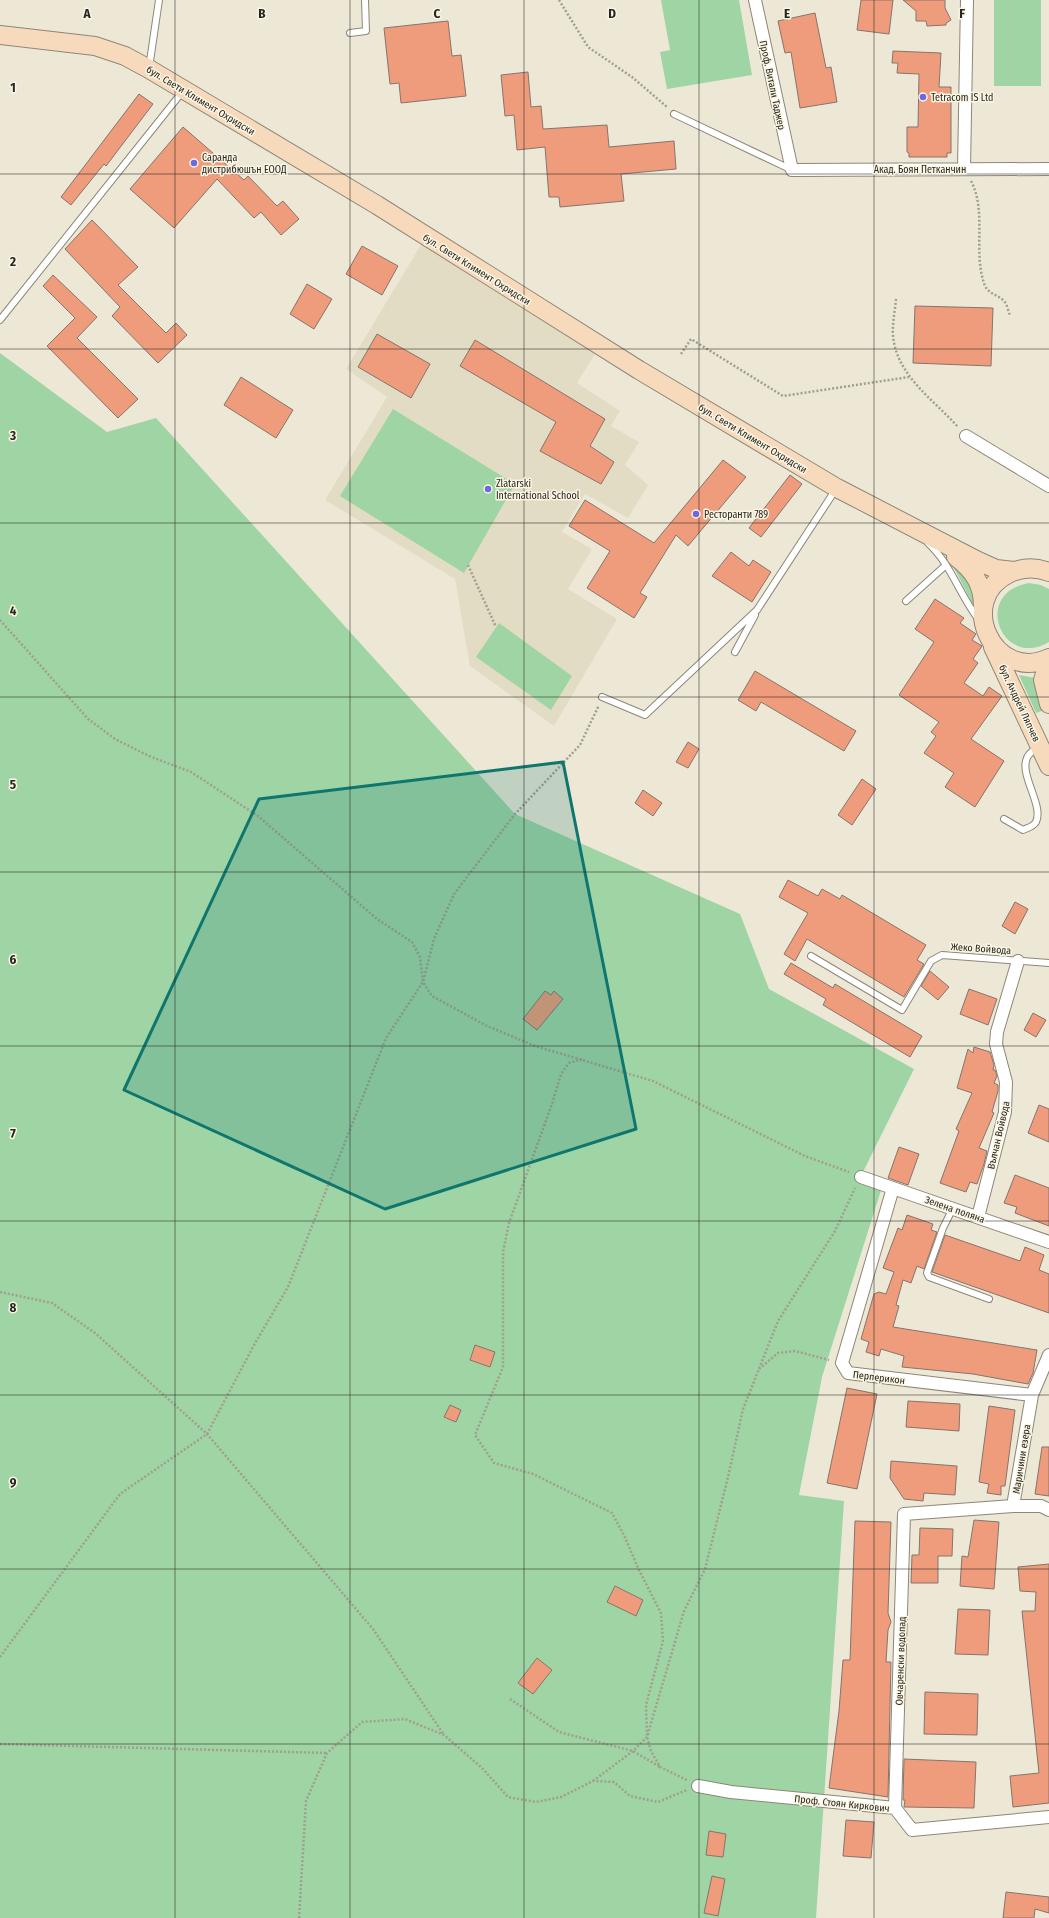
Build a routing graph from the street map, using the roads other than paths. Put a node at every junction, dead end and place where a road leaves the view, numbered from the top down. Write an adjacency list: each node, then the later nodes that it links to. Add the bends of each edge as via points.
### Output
1 (159, 0): 7 (lane)
2 (365, 0): 5 (lane, via 366,31)
3 (755, 0): 12 (street, Проф. Витали Таджер)
4 (967, 0): 10 (street)
5 (350, 33)
6 (0, 35): 7 (main road, бул. Свети Климент Охридски, via 95,46 125,56)
7 (149, 69): 8 (main road, бул. Свети Климент Охридски)
8 (184, 90): 13 (lane); 16 (main road, бул. Свети Климент Охридски, via 377,205 639,370)
9 (674, 114): 12 (lane)
10 (964, 169): 11 (street, Акад. Боян Петканчин); 12 (street, Акад. Боян Петканчин)
11 (1049, 169)
12 (792, 170)
13 (0, 320)
14 (966, 436): 15 (street)
15 (1049, 486)
16 (837, 488): 17 (main road, бул. Свети Климент Охридски); 24 (lane)
17 (909, 526): 18 (main road, бул. Свети Климент Охридски); 19 (lane, via 936,550)
18 (940, 543): 20 (main road, бул. Свети Климент Охридски, via 996,569); 23 (main road, бул. Свети Климент Охридски, via 976,577 983,595)
19 (946, 565): 22 (lane); 25 (lane)
20 (1014, 571): 21 (main road, via 1036,568); 23 (main road, via 995,583)
21 (1049, 572)
22 (906, 601)
23 (983, 607): 25 (main road, бул. Свети Климент Охридски)
24 (757, 610): 26 (lane); 29 (lane, via 645,715)
25 (988, 635): 27 (main road, via 998,650 1016,660 1036,662); 31 (main road, бул. Андрей Ляпчев)
26 (735, 652)
27 (1049, 658)
28 (1049, 661): 30 (main road, via 1043,680)
29 (602, 697)
30 (1049, 704)
31 (1039, 744): 32 (main road, бул. Андрей Ляпчев); 33 (lane, via 1027,758 1026,768 1037,809 1036,822 1023,830)
32 (1049, 766)
33 (1004, 819)
34 (811, 956): 35 (lane, Жеко Войвода, via 902,1010 931,961 942,955)
35 (1018, 961): 36 (lane, Жеко Войвода); 40 (street, Вълчан Войвода, via 997,1032 996,1044 1006,1082 1005,1112)
36 (1049, 963)
37 (861, 1177): 38 (street, Зелена поляна)
38 (893, 1188): 39 (street, Зелена поляна); 44 (street, Перперикон, via 842,1363 848,1373)
39 (953, 1208): 40 (street, Зелена поляна); 42 (lane, via 927,1273 929,1277)
40 (978, 1217): 41 (street, Зелена поляна)
41 (1049, 1242)
42 (989, 1299)
43 (1049, 1355): 44 (street, Маричини езера)
44 (1032, 1395): 45 (street, Маричини езера)
45 (1013, 1506): 46 (street, via 1041,1506); 47 (street, Маричини езера)
46 (1049, 1510)
47 (904, 1514): 49 (street, Овчаренски водопад)
48 (698, 1786): 49 (street, Проф. Стоян Киркович, via 731,1792)
49 (895, 1808): 50 (street, Проф. Стоян Киркович, via 912,1830)
50 (1049, 1817)

